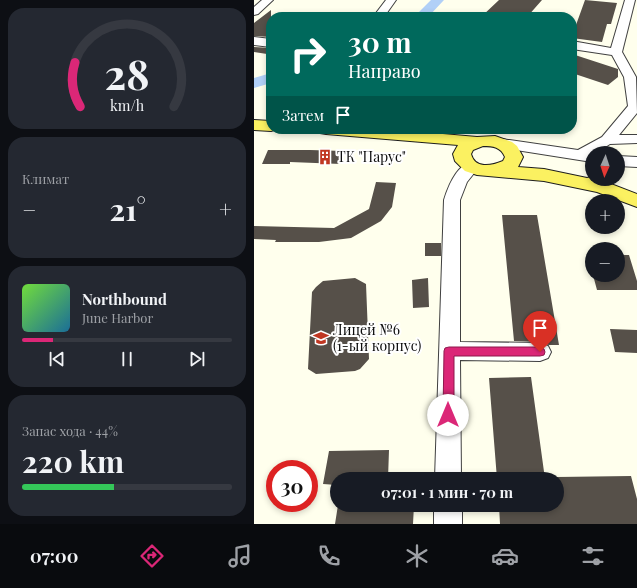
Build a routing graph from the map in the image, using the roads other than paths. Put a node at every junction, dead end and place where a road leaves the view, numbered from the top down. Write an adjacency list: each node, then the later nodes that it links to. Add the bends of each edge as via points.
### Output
1 (268, 0): 4 (street)
2 (391, 0): 5 (street)
3 (630, 0): 9 (street)
4 (254, 12)
5 (382, 12)
6 (254, 41): 7 (street)
7 (266, 42)
8 (577, 46): 9 (street)
9 (616, 52): 10 (street)
10 (633, 76): 16 (street, via 635,107)
11 (254, 125): 12 (main road)
12 (266, 126)
13 (393, 134): 14 (main road)
14 (398, 135): 17 (main road); 23 (main road)
15 (637, 139): 16 (street)
16 (607, 140): 19 (street)
17 (478, 142): 18 (main road, via 491,141); 23 (main road, via 467,146 462,154)
18 (507, 146): 20 (street); 24 (main road, via 514,157 510,165); 25 (main road)
19 (600, 146)
20 (585, 157)
21 (625, 161): 22 (street)
22 (637, 162)
23 (468, 164): 24 (main road, via 484,171); 27 (street, via 455,187 452,200)
24 (497, 170): 25 (main road, via 544,175)
25 (605, 188): 26 (main road)
26 (637, 201)
27 (449, 351): 28 (street); 29 (street)
28 (540, 352)
29 (448, 472)
30 (448, 512): 31 (street)
31 (448, 524)

